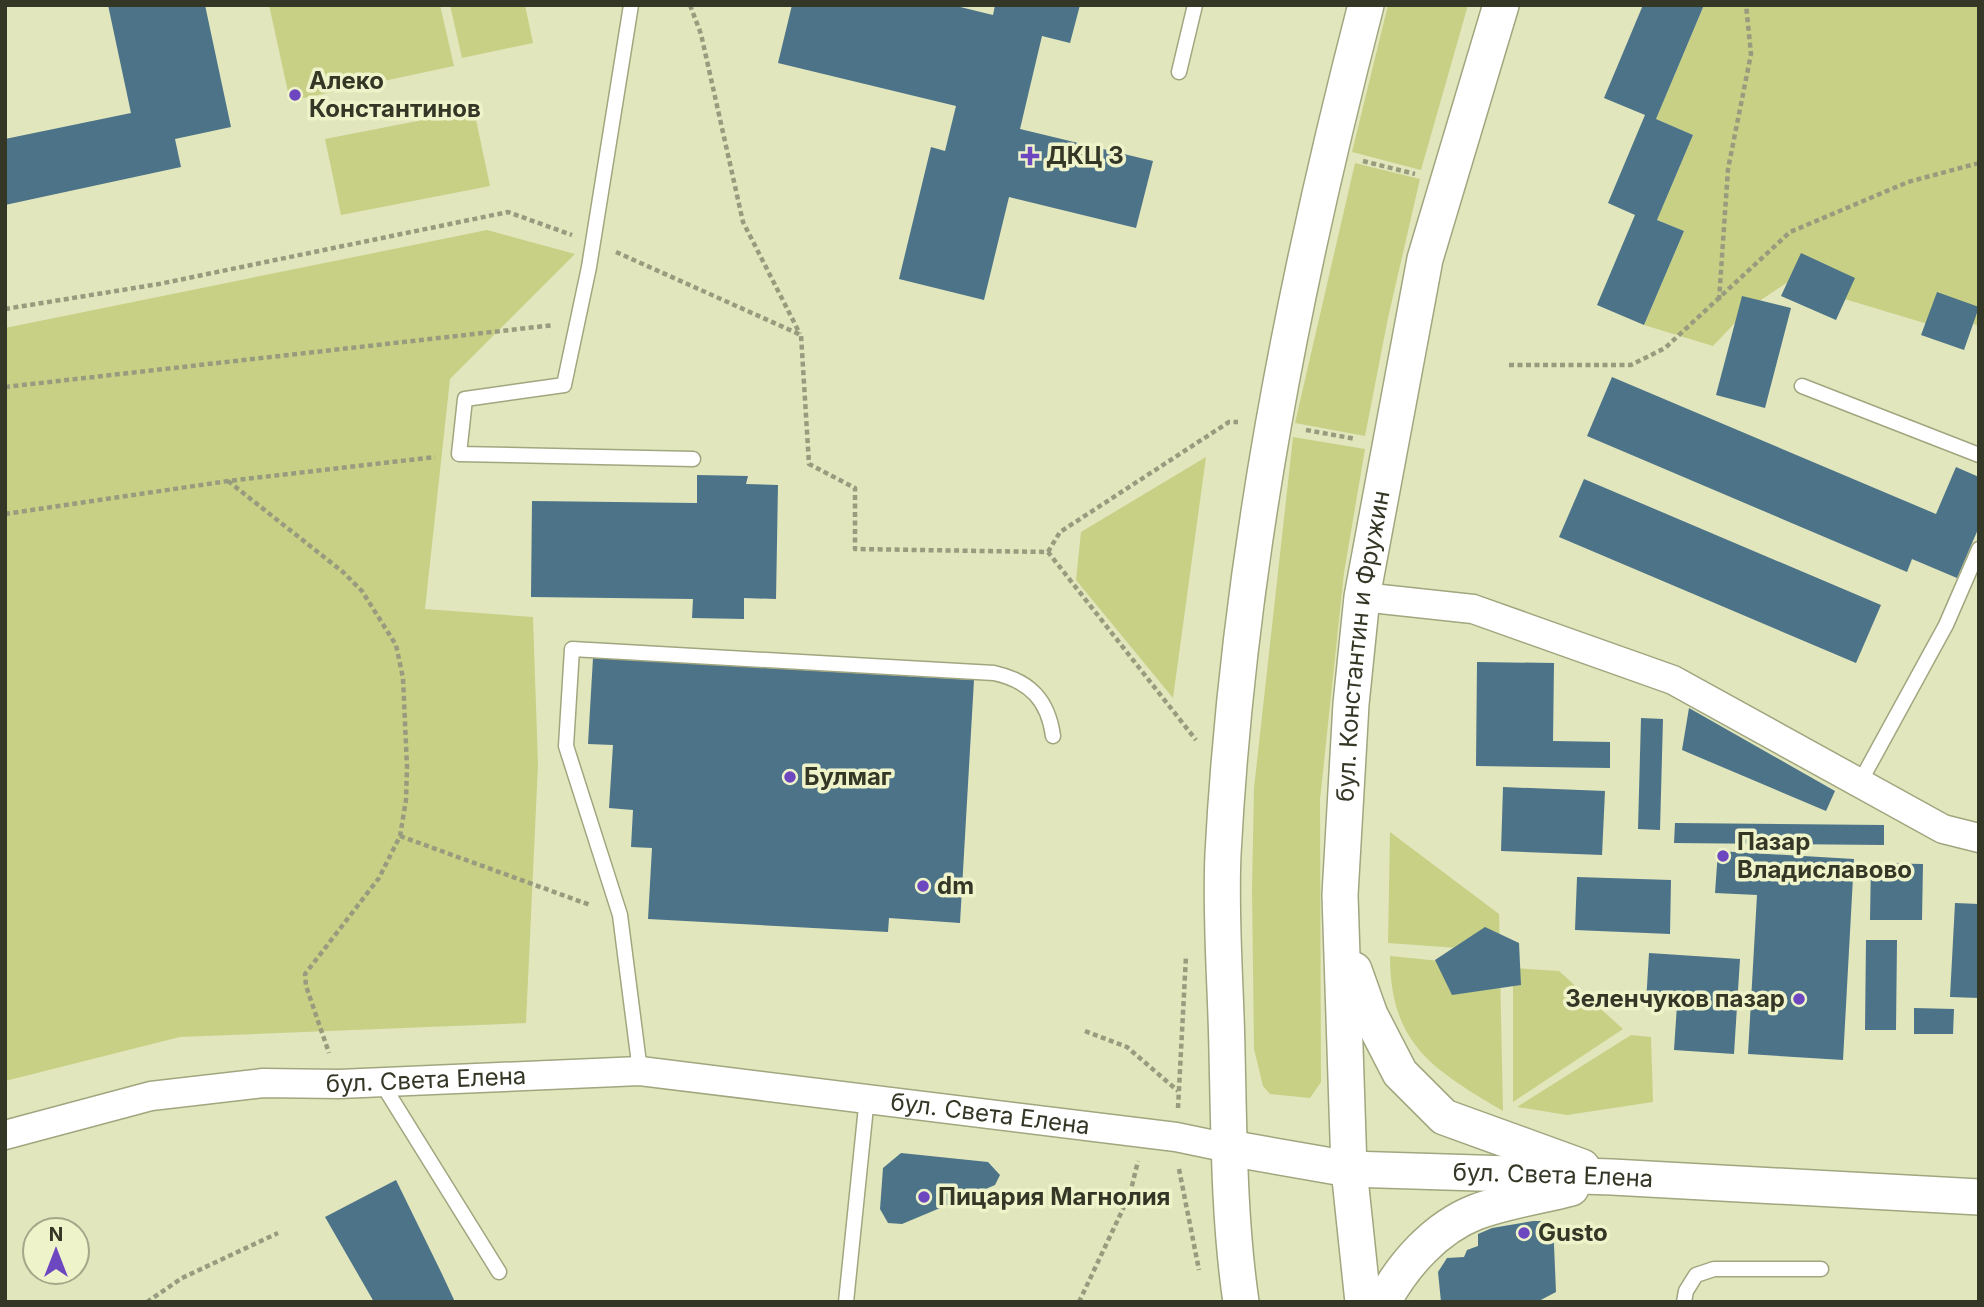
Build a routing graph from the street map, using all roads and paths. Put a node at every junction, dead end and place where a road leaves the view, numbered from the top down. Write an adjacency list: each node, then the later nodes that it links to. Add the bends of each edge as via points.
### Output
1 (631, 5): 9 (lane)
2 (690, 5): 13 (path, via 701,34 743,222)
3 (1195, 5): 7 (lane)
4 (1366, 5): 27 (street, via 1328,153 1258,509)
5 (1501, 5): 25 (street, бул. Константин и Фружин, via 1425,259)
6 (1746, 5): 10 (path, via 1751,54 1728,169)
7 (1179, 72)
8 (1979, 163): 10 (path, via 1908,182 1790,232)
9 (593, 242): 11 (path, via 508,212 159,284); 12 (lane); 13 (path)
10 (1719, 301): 14 (path, via 1665,348 1631,365)
11 (5, 309)
12 (578, 322): 16 (path); 18 (lane, via 564,385 465,399)
13 (801, 335): 24 (path, via 809,464 855,488 855,549)
14 (1509, 365)
15 (1802, 386): 19 (lane)
16 (5, 387)
17 (1229, 422): 24 (path, via 1060,532)
18 (458, 454): 20 (lane); 21 (path)
19 (1979, 455)
20 (693, 459)
21 (228, 481): 22 (path); 29 (path, via 343,572 362,591 396,645 407,724 406,800)
22 (5, 514)
23 (1979, 549): 28 (lane, via 1946,625)
24 (1048, 552): 27 (path)
25 (1362, 597): 28 (street, via 1473,609 1673,680); 32 (street, бул. Константин и Фружин, via 1340,895)
26 (1053, 736): 31 (lane, via 1050,718 1030,687 994,673 572,649 566,746)
27 (1228, 780): 41 (street, via 1223,859)
28 (1859, 784): 30 (street, via 1943,829)
29 (400, 836): 31 (path); 36 (path, via 379,878 305,974)
30 (1979, 838)
31 (620, 915): 34 (lane)
32 (1343, 937): 43 (street, бул. Константин и Фружин); 44 (street, via 1370,1015 1400,1073 1444,1117)
33 (1085, 1031): 37 (path, via 1127,1047)
34 (640, 1071): 35 (street, бул. Света Елена); 38 (street, бул. Света Елена)
35 (381, 1082): 36 (street, бул. Света Елена); 48 (lane)
36 (339, 1084): 40 (street, бул. Света Елена, via 263,1083 151,1096)
37 (1179, 1092)
38 (867, 1097): 39 (street, бул. Света Елена); 51 (lane)
39 (1143, 1133): 41 (street, бул. Света Елена); 52 (path, via 1134,1184)
40 (5, 1135)
41 (1229, 1148): 43 (street, бул. Света Елена); 53 (street)
42 (1178, 1160): 49 (path)
43 (1349, 1169): 44 (street, бул. Света Елена); 54 (street, бул. Константин и Фружин)
44 (1612, 1177): 45 (street, бул. Света Елена); 55 (street, via 1474,1213 1433,1239 1402,1268)
45 (1979, 1197)
46 (278, 1233): 50 (path, via 182,1278)
47 (1821, 1269): 56 (lane, via 1714,1269 1696,1275)
48 (499, 1272)
49 (1200, 1276)
50 (147, 1302)
51 (846, 1302)
52 (1079, 1302)
53 (1241, 1302)
54 (1363, 1302)
55 (1383, 1302)
56 (1684, 1302)

